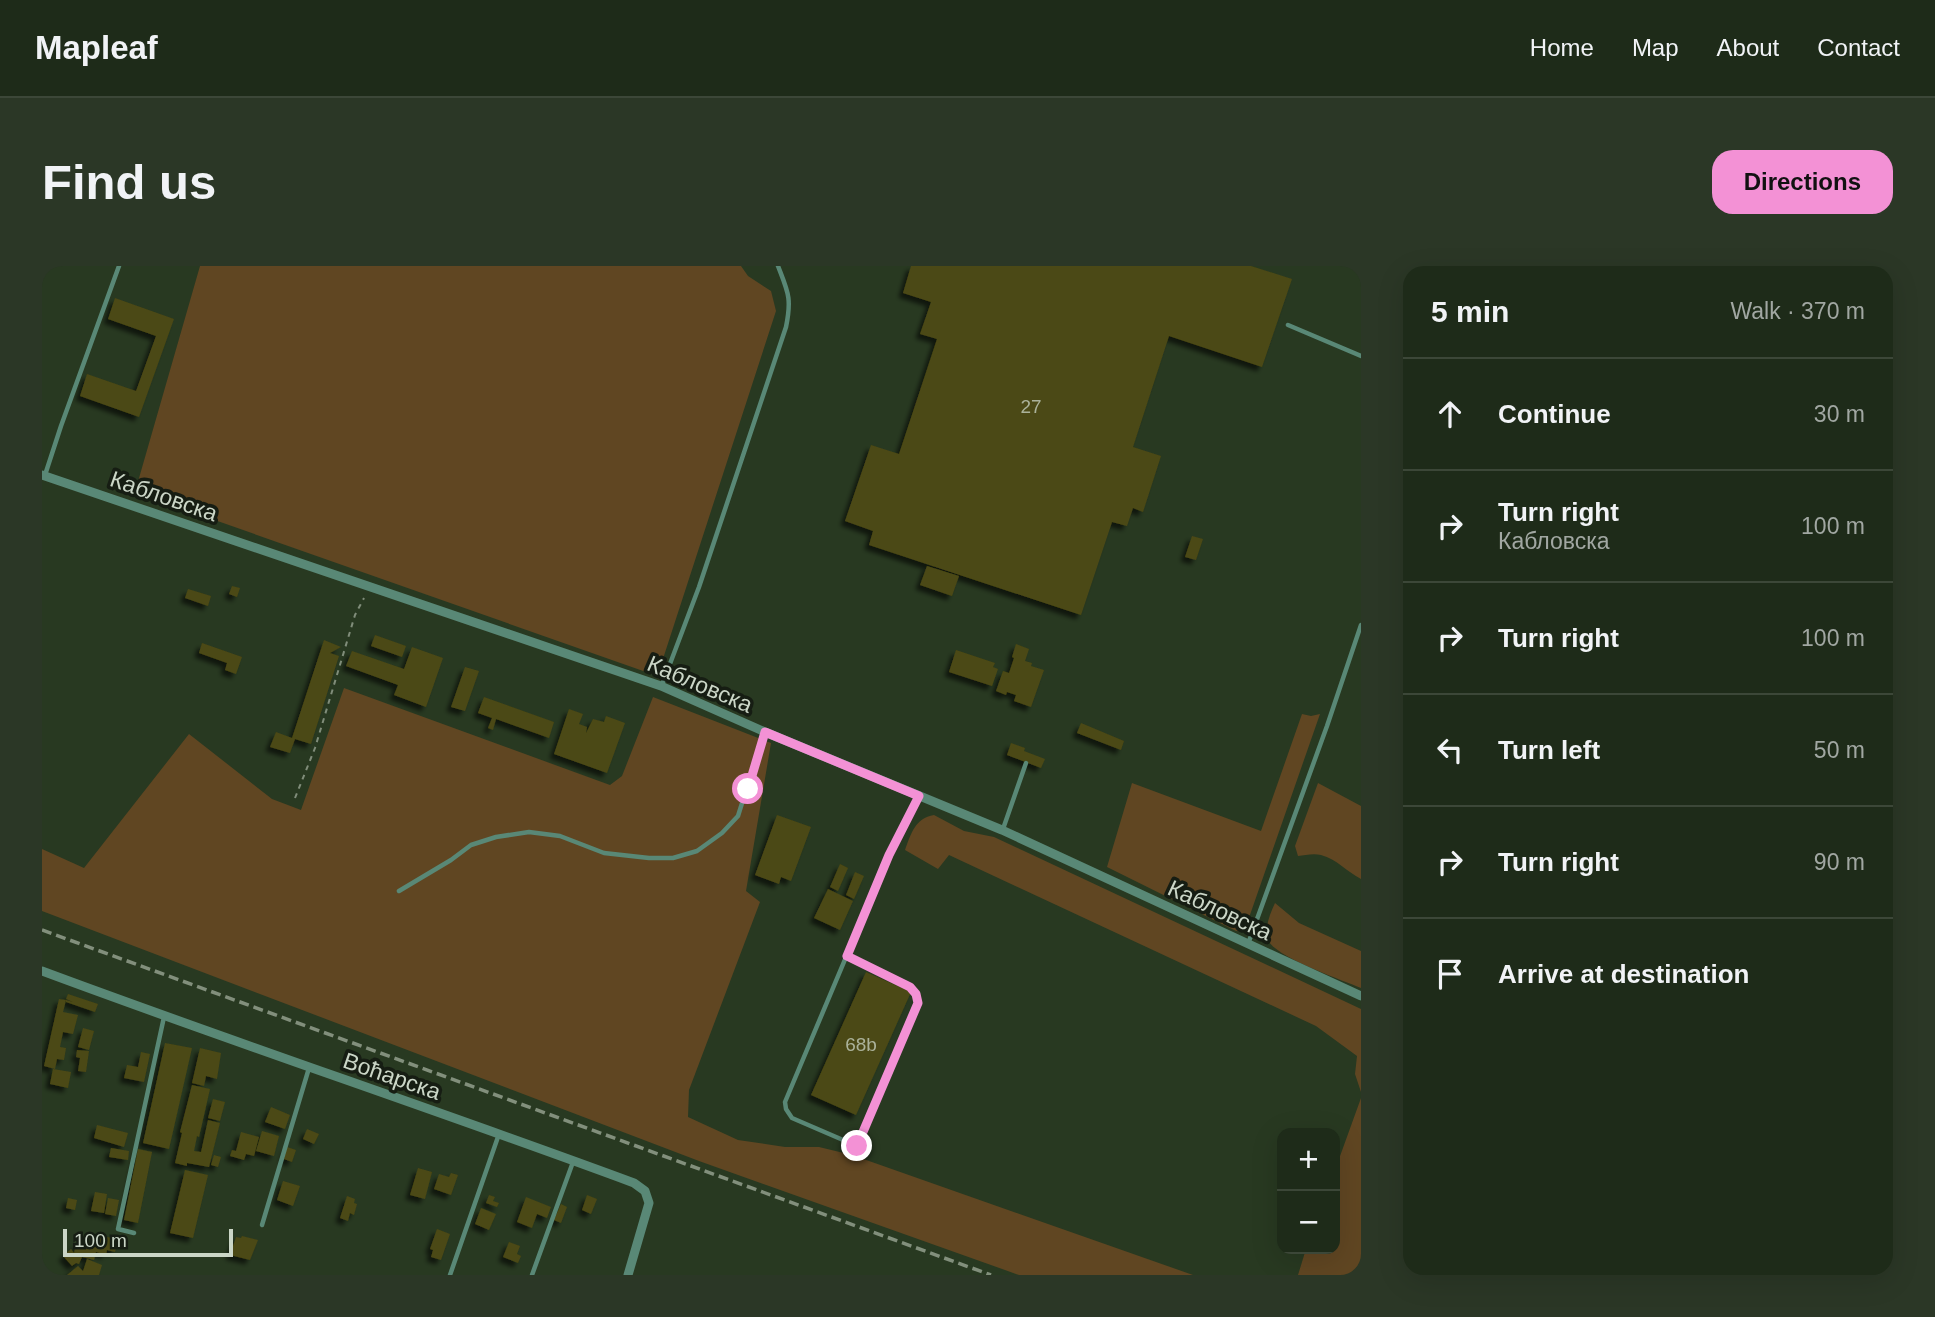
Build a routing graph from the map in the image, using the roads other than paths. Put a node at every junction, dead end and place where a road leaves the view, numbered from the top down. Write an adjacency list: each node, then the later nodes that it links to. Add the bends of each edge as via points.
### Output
1 (119, 266): 5 (lane)
2 (778, 266): 7 (lane, via 790,305 786,327)
3 (1288, 325): 4 (lane)
4 (1361, 356)
5 (43, 476): 7 (street, Кабловска)
6 (1361, 625): 13 (lane)
7 (661, 686): 8 (street, Кабловска)
8 (765, 732): 10 (street, Кабловска); 12 (lane, via 738,816 697,851 674,858 604,853 560,836 529,831 471,845)
9 (1026, 762): 11 (lane)
10 (919, 796): 11 (street, Кабловска); 14 (lane)
11 (1002, 830): 13 (street, Кабловска)
12 (399, 891)
13 (1248, 944): 16 (street, Кабловска)
14 (847, 956): 14 (lane, via 785,1102 792,1118 857,1146 918,1003 910,987)
15 (42, 971): 17 (street, Воћарска)
16 (1361, 996)
17 (164, 1016): 18 (street, Воћарска); 22 (lane, via 118,1229)
18 (309, 1067): 19 (street, Воћарска); 21 (lane)
19 (499, 1133): 20 (street, Воћарска); 23 (lane)
20 (574, 1161): 24 (lane); 25 (street, Воћарска, via 645,1191 649,1203)
21 (262, 1225)
22 (134, 1233)
23 (450, 1275)
24 (532, 1275)
25 (628, 1275)

